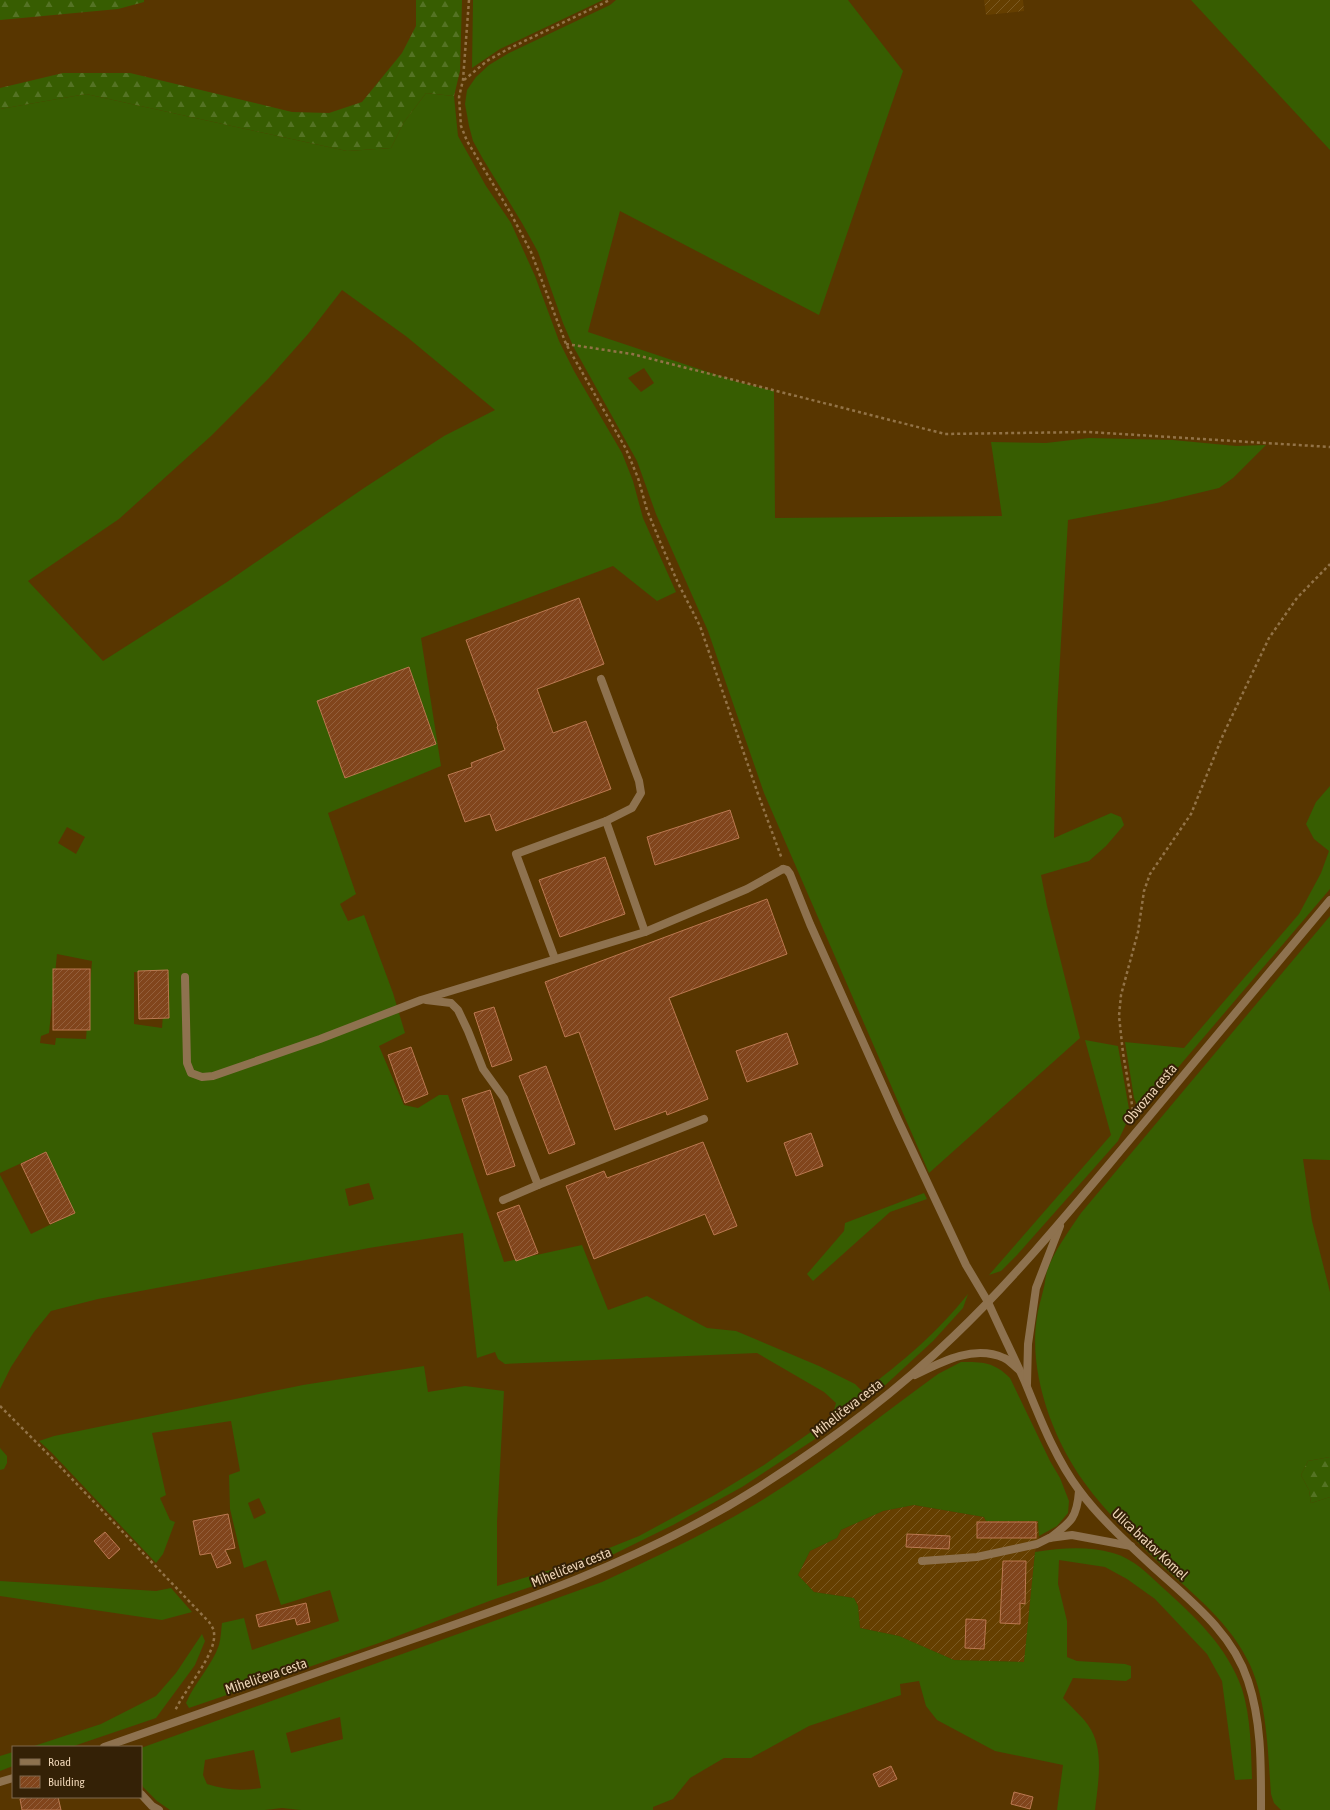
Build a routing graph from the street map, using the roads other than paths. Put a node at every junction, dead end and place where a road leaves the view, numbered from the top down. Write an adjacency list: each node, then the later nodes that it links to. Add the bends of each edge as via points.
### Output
1 (601, 679): 2 (street, via 639,781 641,793 632,808)
2 (606, 821): 4 (street); 5 (street, via 516,854)
3 (1330, 900): 11 (street, Obvozna cesta)
4 (645, 932): 5 (street); 12 (street, Ulica bratov Komel, via 747,890 785,870 790,874 898,1120 966,1265)
5 (555, 959): 7 (street)
6 (185, 977): 7 (street, via 187,1063 191,1073 202,1077 213,1076 320,1039)
7 (421, 1000): 9 (street, via 451,1003 458,1010 483,1069 504,1098)
8 (704, 1119): 9 (street)
9 (538, 1185): 10 (street)
10 (503, 1200)
11 (1062, 1220): 12 (street, Obvozna cesta); 15 (street, via 1036,1288 1028,1344)
12 (988, 1302): 13 (street, Ulica bratov Komel); 14 (street, Miheličeva cesta, via 953,1338)
13 (1019, 1370): 14 (street, via 1004,1358 989,1353 968,1353); 15 (street, Ulica bratov Komel)
14 (905, 1379): 20 (street, Miheličeva cesta, via 818,1448 696,1525 640,1553 529,1598)
15 (1026, 1386): 16 (street, Ulica bratov Komel, via 1055,1450)
16 (1079, 1491): 17 (street, via 1078,1508 1072,1519); 18 (street, Ulica bratov Komel)
17 (1049, 1538): 18 (street, via 1072,1536); 19 (street, via 1037,1544 977,1557)
18 (1131, 1546): 25 (street, Ulica bratov Komel, via 1215,1625 1239,1660 1248,1680 1257,1717 1262,1766)
19 (922, 1561)
20 (113, 1746)
21 (12, 1778): 22 (street)
22 (0, 1782)
23 (142, 1795): 24 (street)
24 (159, 1810)
25 (1261, 1810)

